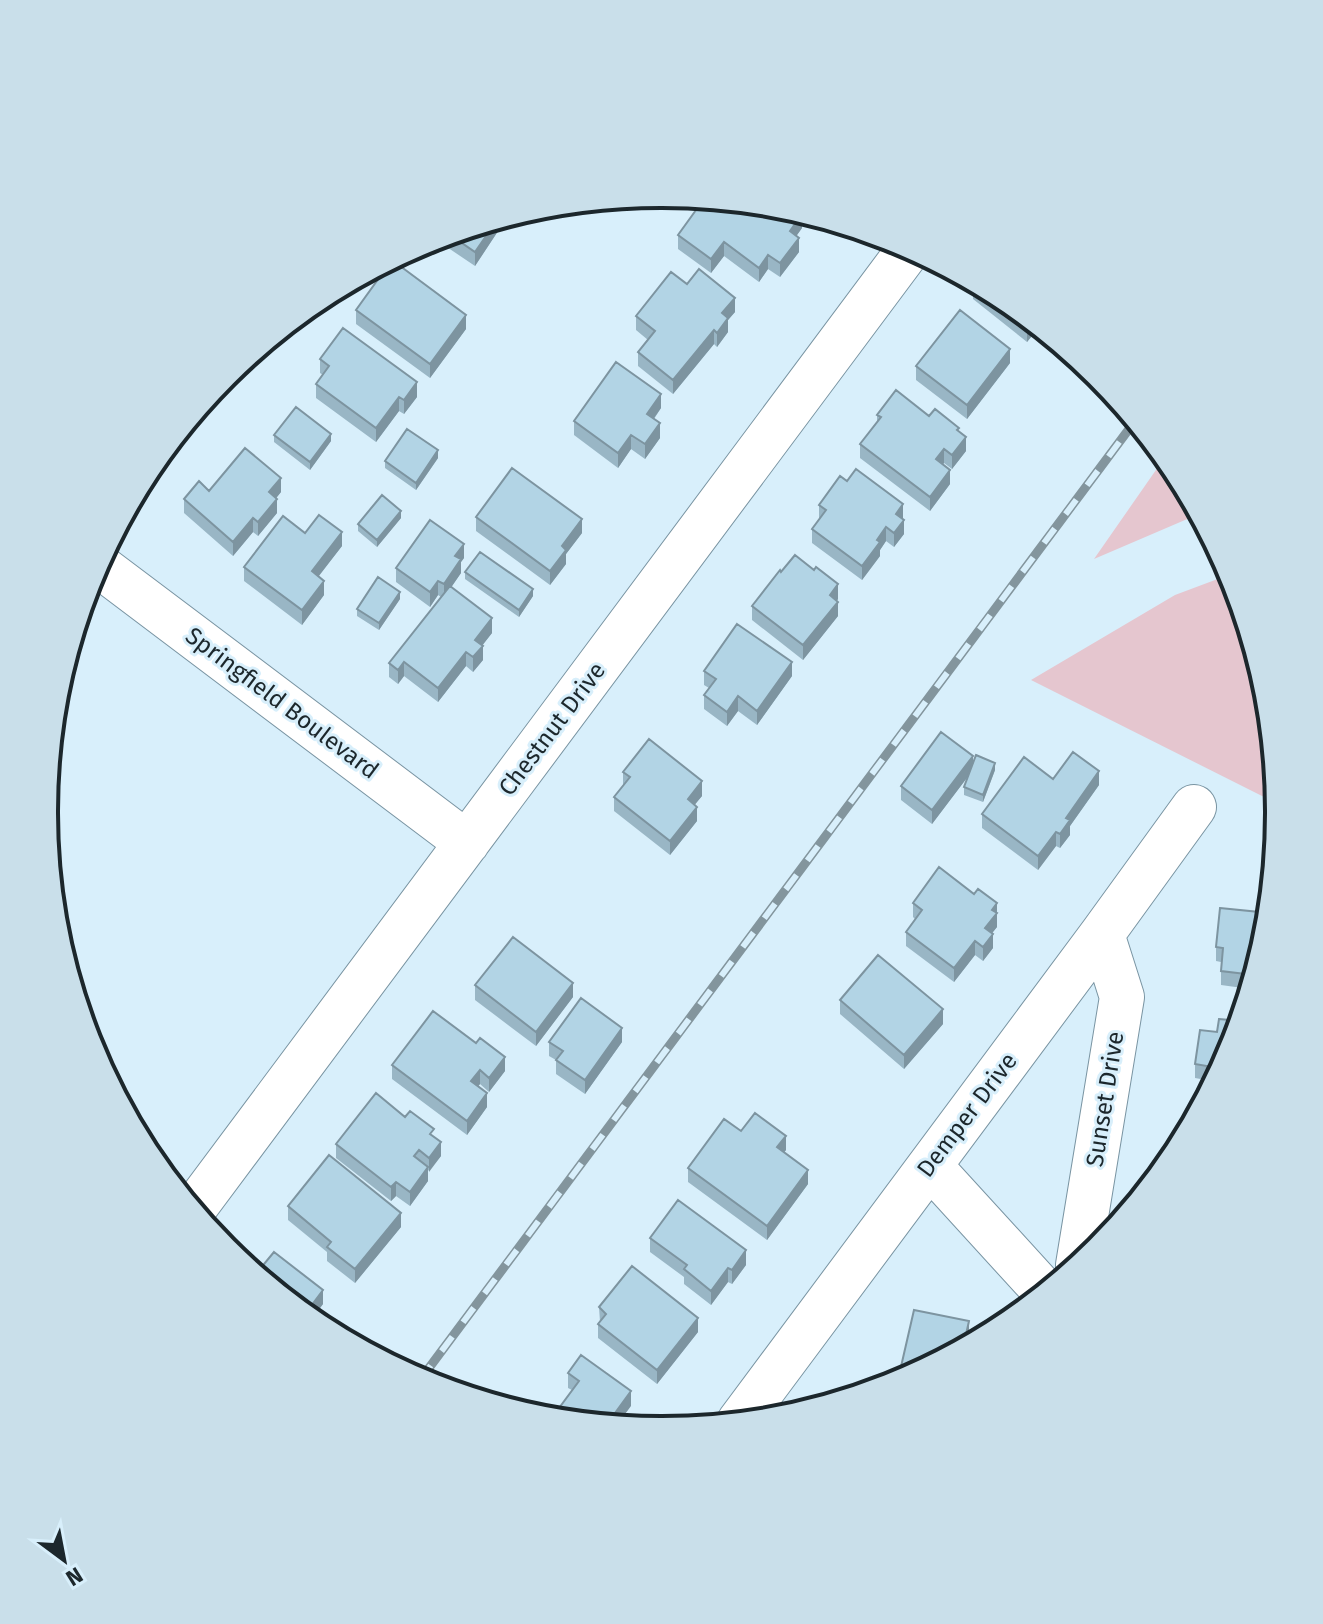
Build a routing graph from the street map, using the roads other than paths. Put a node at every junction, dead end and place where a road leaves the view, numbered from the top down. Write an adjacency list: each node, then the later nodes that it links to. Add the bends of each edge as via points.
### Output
1 (902, 259): 4 (street, Chestnut Drive)
2 (108, 572): 4 (street, Springfield Boulevard)
3 (1194, 807): 5 (street, Demper Drive)
4 (467, 843): 7 (street, Chestnut Drive)
5 (1102, 934): 6 (street, Demper Drive); 8 (street, Sunset Drive, via 1122,997)
6 (930, 1166): 9 (street); 10 (street, Demper Drive)
7 (200, 1200)
8 (1081, 1245)
9 (1038, 1284)
10 (749, 1409)

